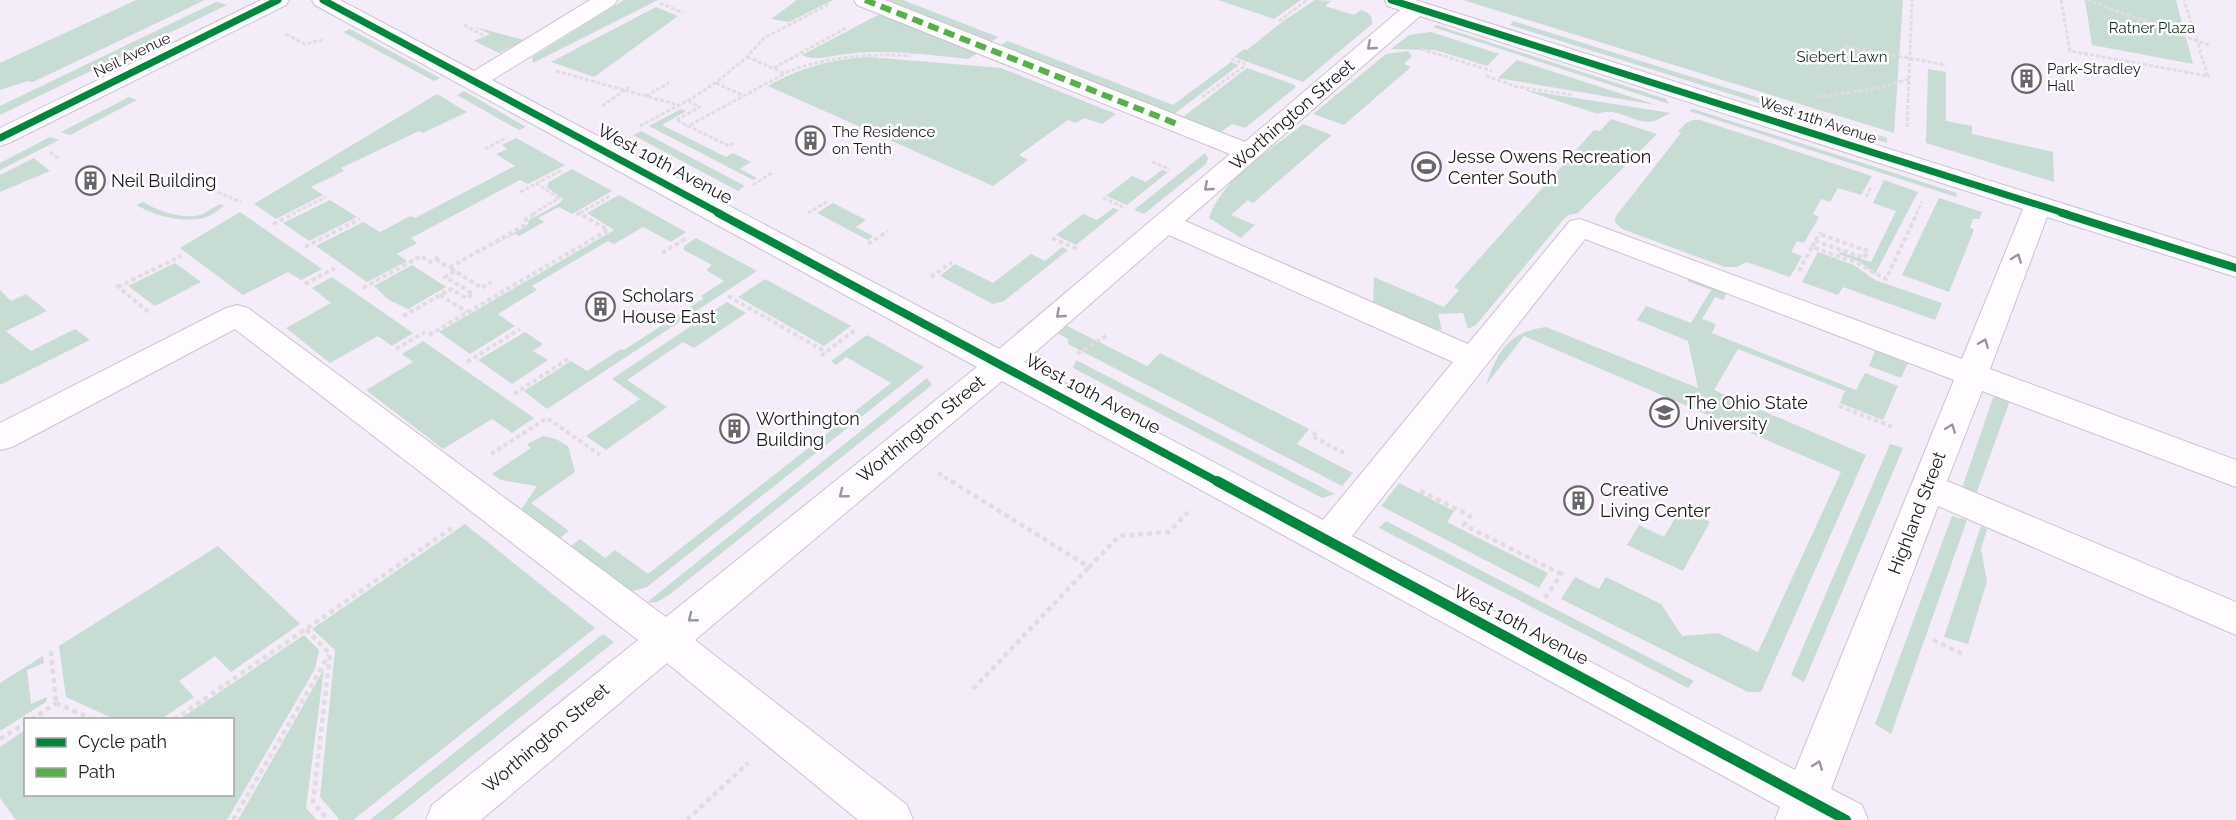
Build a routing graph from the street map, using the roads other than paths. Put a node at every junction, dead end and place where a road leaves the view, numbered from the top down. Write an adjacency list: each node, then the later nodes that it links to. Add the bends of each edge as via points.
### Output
1 (278, 0): 8 (street, Neil Avenue)
2 (323, 0): 7 (street, West 10th Avenue)
3 (606, 0): 7 (street)
4 (865, 0): 9 (street)
5 (1390, 0): 6 (street, West 11th Avenue)
6 (1416, 8): 9 (street, Worthington Street, one-way to 9); 10 (street, West 11th Avenue)
7 (474, 81): 14 (street, West 10th Avenue)
8 (0, 138)
9 (1248, 152): 11 (street, Worthington Street, one-way to 11)
10 (2038, 206): 12 (street, West 11th Avenue); 15 (street, Highland Street, one-way to 10)
11 (1165, 223): 13 (street); 14 (street, Worthington Street, one-way to 14)
12 (2236, 268)
13 (1474, 359): 15 (street, via 1580,227); 19 (street)
14 (1002, 364): 19 (street, West 10th Avenue); 21 (street, Worthington Street, one-way to 21)
15 (1971, 375): 17 (street); 18 (street, Highland Street, one-way to 15)
16 (0, 438): 21 (street, via 237,315)
17 (2236, 474)
18 (1927, 488): 20 (street); 22 (street, Highland Street, one-way to 18)
19 (1328, 540): 22 (street, West 10th Avenue)
20 (2236, 619)
21 (666, 639): 23 (street, Worthington Street); 24 (street)
22 (1801, 809): 25 (street, West 10th Avenue)
23 (448, 820)
24 (891, 820)
25 (1846, 820)

